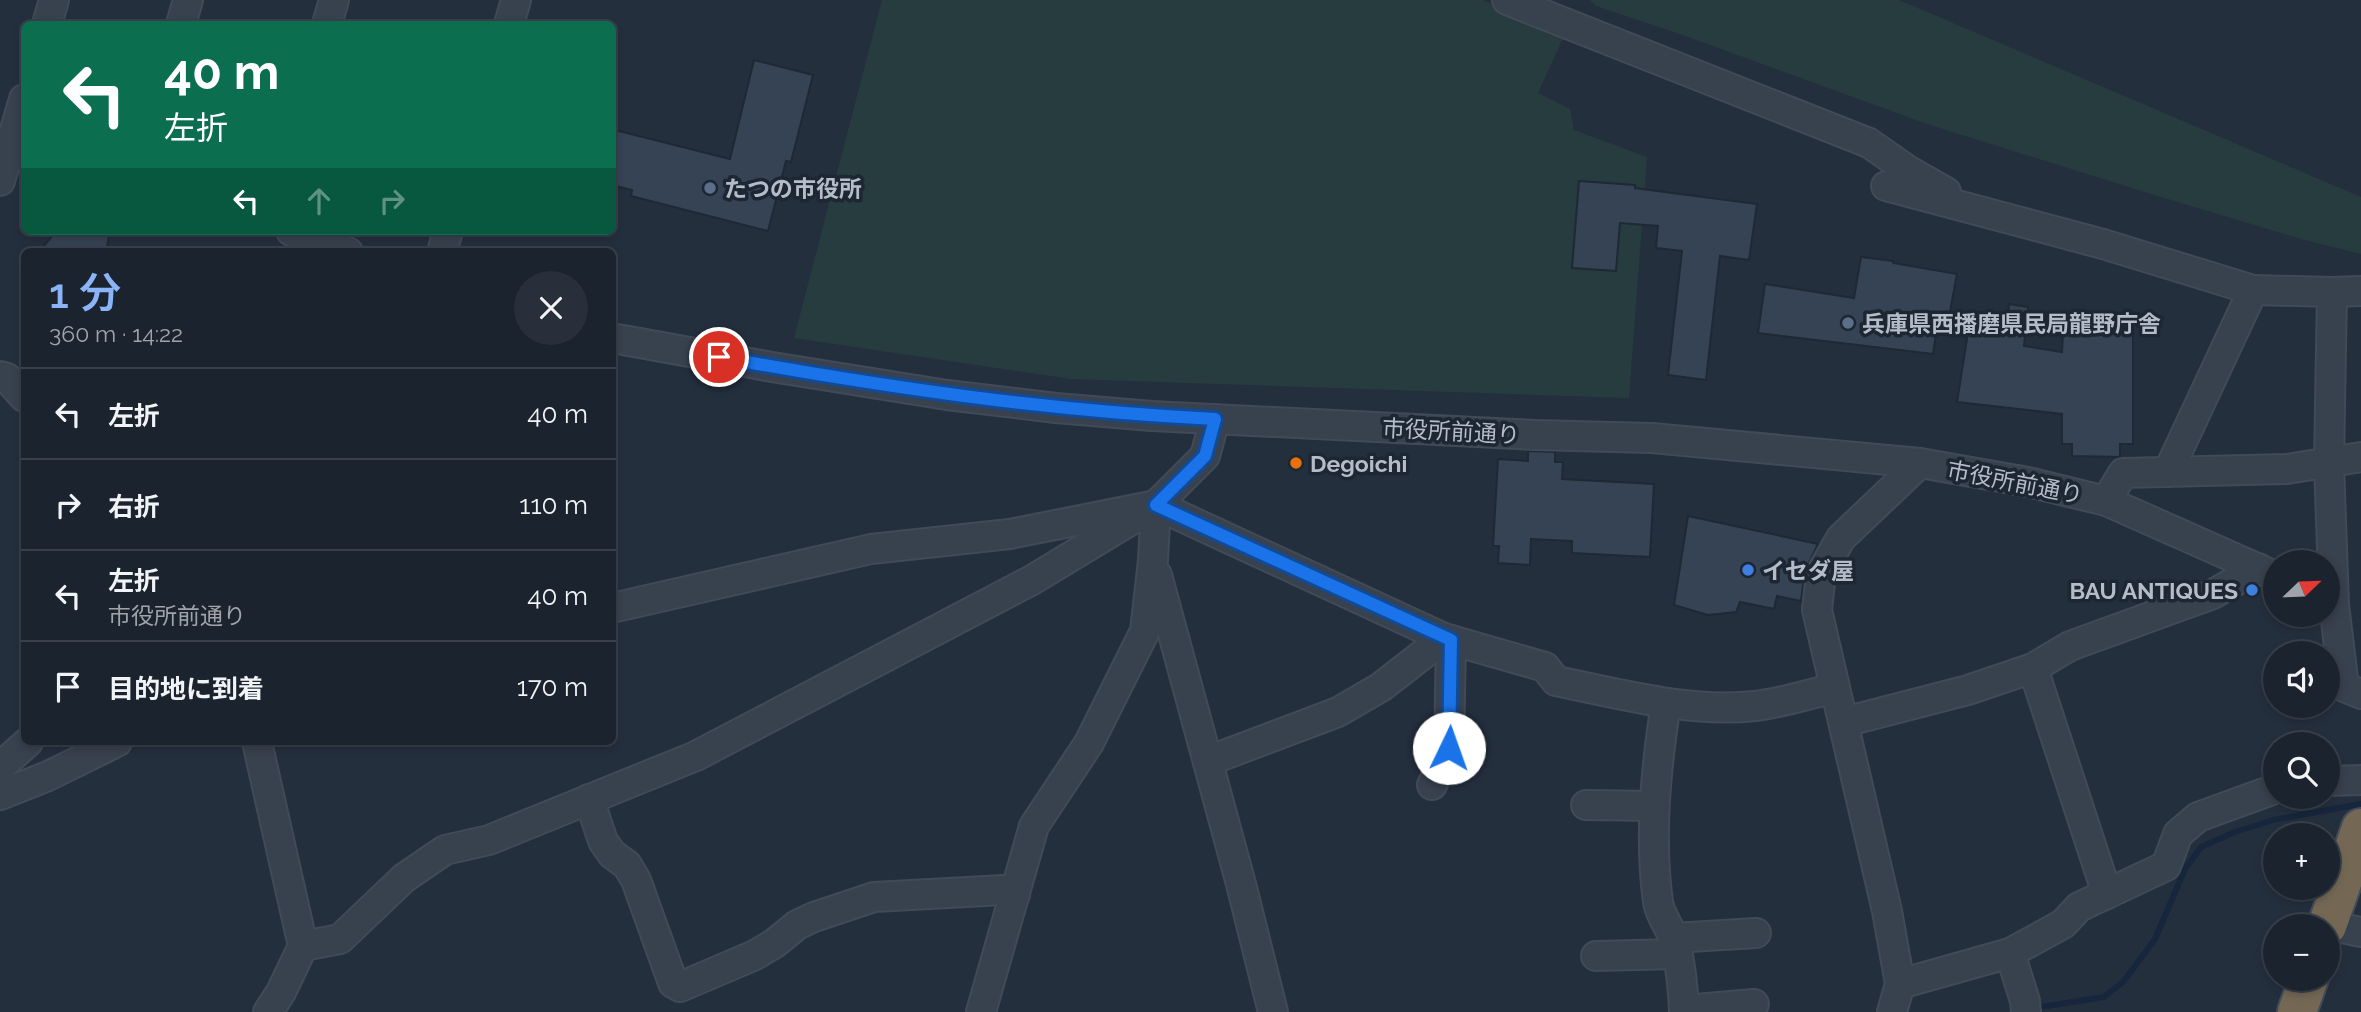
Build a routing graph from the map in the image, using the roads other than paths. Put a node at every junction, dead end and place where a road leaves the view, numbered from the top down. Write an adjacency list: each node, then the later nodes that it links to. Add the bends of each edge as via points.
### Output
1 (54, 0): 6 (street)
2 (188, 0): 7 (street)
3 (334, 0): 8 (street)
4 (516, 0): 9 (street)
5 (1507, 0): 13 (street, via 1869,143)
6 (48, 21)
7 (182, 21)
8 (328, 21)
9 (510, 21)
10 (21, 111): 11 (street)
11 (8, 164)
12 (1886, 186): 13 (street)
13 (1984, 213): 16 (street)
14 (302, 235): 15 (street)
15 (337, 248)
16 (2253, 290): 18 (street); 26 (street)
17 (2361, 291): 18 (street)
18 (2332, 292): 25 (street)
19 (616, 339): 22 (street, 市役所前通り, via 947,395)
20 (0, 376): 21 (street)
21 (21, 394)
22 (1215, 419): 24 (street, 市役所前通り, via 1652,438); 28 (street, via 1205,456)
23 (2361, 457): 25 (street)
24 (1920, 463): 27 (street, 市役所前通り); 39 (street, via 1841,538 1821,573 1817,610)
25 (2329, 463): 26 (street, via 2287,469); 29 (street)
26 (2168, 472): 27 (street, via 2123,473)
27 (2106, 501): 31 (street, 市役所前通り)
28 (1156, 505): 30 (street); 33 (street, via 1010,534 871,549); 37 (street); 53 (street, via 1032,580 696,756)
29 (2330, 550)
30 (1153, 560): 46 (street); 58 (street, via 1145,631 1089,743 1034,826)
31 (2263, 570)
32 (2263, 574): 38 (street, via 2070,646)
33 (616, 607)
34 (2340, 608): 35 (street)
35 (2361, 618)
36 (2335, 627): 40 (street, via 2344,687)
37 (1448, 639): 41 (street, via 1545,667 1556,681); 46 (street, via 1338,712); 50 (street, via 1449,748)
38 (2033, 668): 42 (street); 57 (street)
39 (1835, 688): 41 (street, via 1756,706); 42 (street)
40 (2361, 694)
41 (1666, 703): 55 (street)
42 (1844, 722): 65 (street)
43 (25, 745): 47 (street)
44 (111, 745): 52 (street)
45 (258, 745): 61 (street)
46 (1208, 761): 71 (street)
47 (0, 767)
48 (2361, 780): 49 (street)
49 (2340, 781)
50 (1432, 785)
51 (2263, 793): 57 (street, via 2198,817 2178,834 2166,866)
52 (0, 795)
53 (589, 799): 58 (street, via 603,841 636,880 673,983 680,987 755,955 814,917 874,897 1004,890); 61 (street, via 489,840 445,850 404,878 340,939)
54 (1586, 805): 55 (street)
55 (1654, 806): 62 (street, via 1658,905)
56 (2361, 828): 59 (highway)
57 (2106, 894): 63 (street)
58 (1015, 895): 70 (street)
59 (2340, 918)
60 (1756, 933): 62 (street)
61 (303, 946): 69 (street)
62 (1675, 946): 64 (street); 68 (street)
63 (2010, 953): 65 (street); 73 (street)
64 (1596, 956)
65 (1900, 984): 72 (street)
66 (2304, 991): 74 (highway)
67 (1754, 1004): 68 (street)
68 (1684, 1011)
69 (268, 1012)
70 (981, 1012)
71 (1273, 1012)
72 (1892, 1012)
73 (2026, 1012)
74 (2297, 1012)

